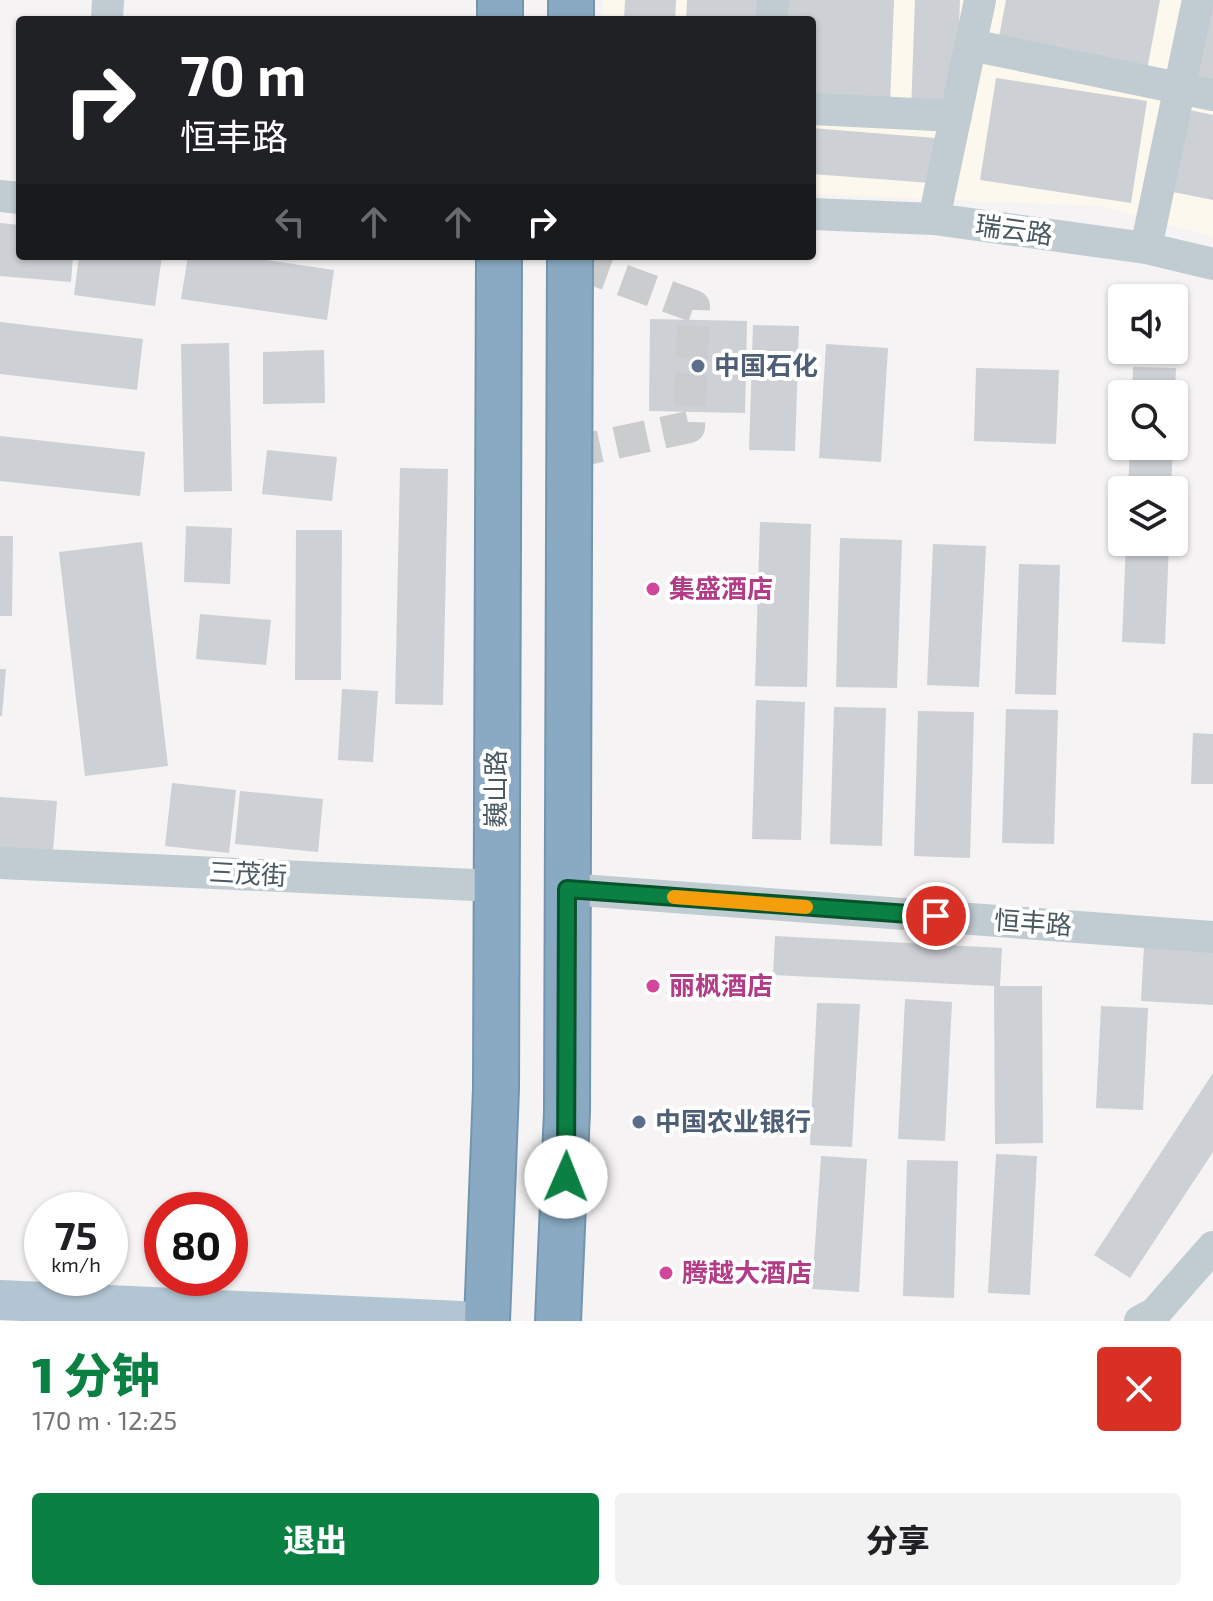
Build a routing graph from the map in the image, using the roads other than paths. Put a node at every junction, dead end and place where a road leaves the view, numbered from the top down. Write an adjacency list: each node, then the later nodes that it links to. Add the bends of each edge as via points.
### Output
1 (980, 0): 3 (street)
2 (1198, 0): 4 (street)
3 (971, 45): 4 (street); 7 (street)
4 (1179, 88): 5 (street); 10 (street)
5 (1213, 95)
6 (816, 109): 7 (street)
7 (956, 116): 9 (street)
8 (816, 214): 9 (street, 瑞云路)
9 (934, 219): 10 (street, 瑞云路)
10 (1146, 248): 13 (street, 瑞云路)
11 (499, 260): 15 (highway, 巍山路)
12 (570, 260): 16 (highway)
13 (1213, 264)
14 (0, 863): 15 (street, 三茂街)
15 (496, 886): 21 (highway, 巍山路, via 495,1153)
16 (567, 889): 17 (street, 恒丰路); 22 (highway, via 566,1177)
17 (1213, 937)
18 (1213, 1247): 23 (street, via 1155,1313)
19 (0, 1300): 20 (main road)
20 (460, 1321)
21 (487, 1321)
22 (558, 1321)
23 (1140, 1321)

